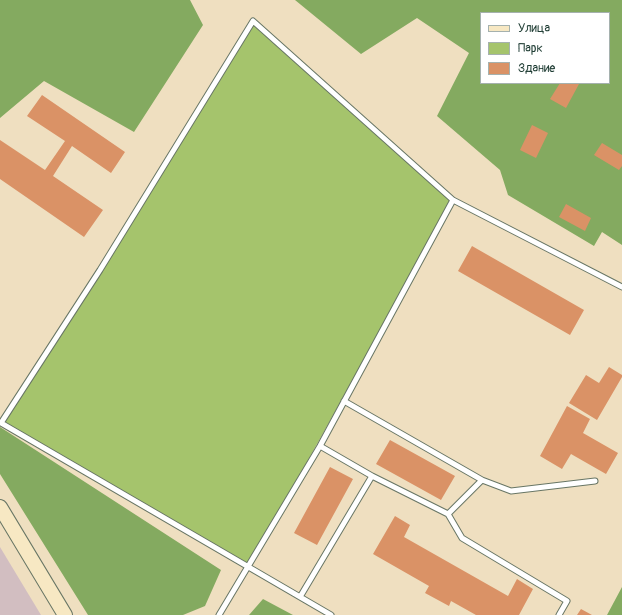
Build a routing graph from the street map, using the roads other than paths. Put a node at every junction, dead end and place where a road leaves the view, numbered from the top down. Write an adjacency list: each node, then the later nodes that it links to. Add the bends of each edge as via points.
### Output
1 (453, 200): 2 (lane); 3 (lane); 4 (lane, via 253,21 100,270)
2 (622, 287)
3 (344, 401): 5 (lane); 7 (lane)
4 (1, 423): 11 (lane)
5 (320, 446): 6 (lane); 11 (lane)
6 (372, 476): 10 (lane); 12 (lane)
7 (482, 480): 8 (lane, via 511,491); 10 (lane)
8 (595, 481)
9 (0, 507): 13 (main road)
10 (448, 514): 16 (lane, via 462,538 566,601)
11 (249, 566): 12 (lane); 14 (lane)
12 (300, 597): 15 (lane)
13 (65, 615)
14 (219, 615)
15 (331, 615)
16 (559, 615)

